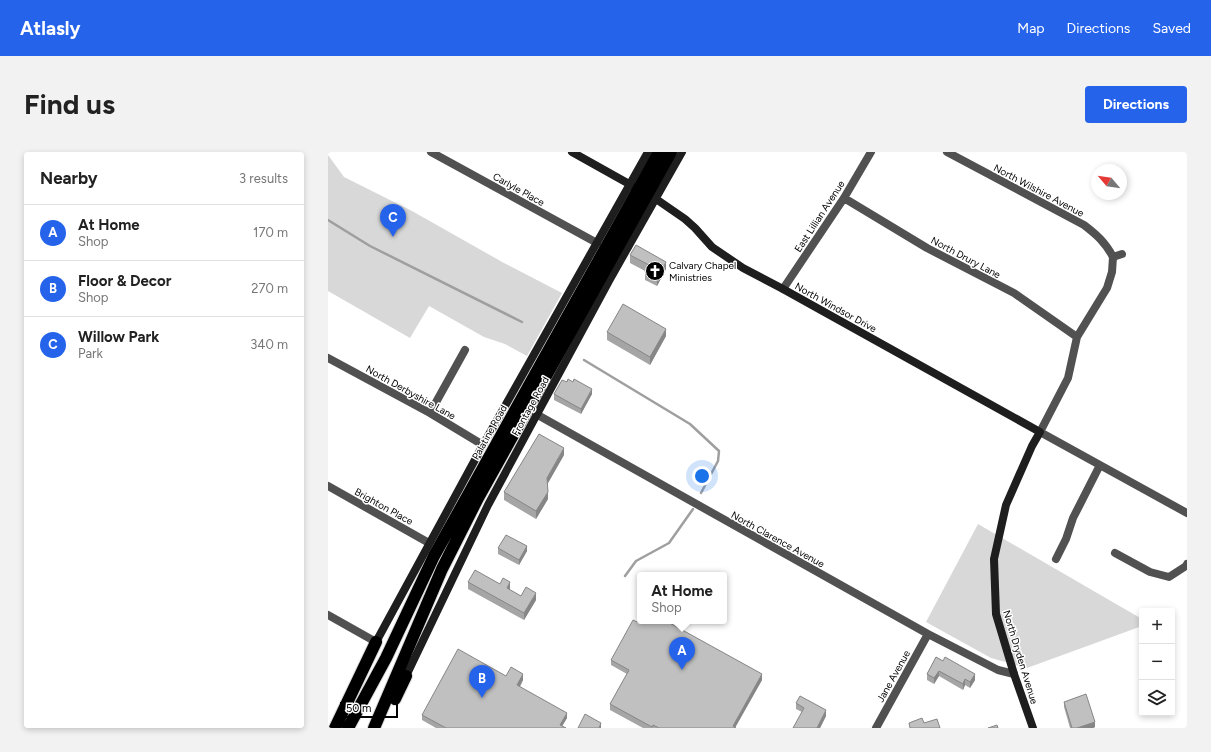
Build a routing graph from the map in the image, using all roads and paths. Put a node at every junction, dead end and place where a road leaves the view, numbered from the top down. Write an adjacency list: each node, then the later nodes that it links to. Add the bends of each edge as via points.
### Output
1 (432, 152): 11 (street, Carlyle Place)
2 (573, 152): 9 (street, North Windsor Drive)
3 (648, 152): 9 (street, Frontage Road)
4 (659, 152): 9 (highway, Palatine Road)
5 (671, 152): 9 (highway, Palatine Road)
6 (682, 152): 9 (street, Frontage Road)
7 (871, 152): 10 (street, East Lillian Avenue)
8 (947, 152): 13 (street, North Wilshire Avenue, via 1084,225 1100,237)
9 (642, 192): 11 (street, Frontage Road); 14 (street, North Windsor Drive, via 685,219 712,247 743,268); 19 (street, Frontage Road); 35 (highway, Palatine Road, via 434,556 386,658); 36 (highway, Palatine Road, via 442,569)
10 (844, 198): 14 (street, East Lillian Avenue); 15 (street, North Drury Lane, via 926,248 1014,293)
11 (597, 243): 21 (street, Frontage Road)
12 (1122, 254): 13 (street)
13 (1113, 257): 15 (street, via 1107,288)
14 (783, 289): 20 (street, North Windsor Drive)
15 (1077, 337): 20 (street, via 1068,378)
16 (465, 350): 18 (street)
17 (328, 358): 18 (street, North Derbyshire Lane)
18 (430, 413): 21 (street, North Derbyshire Lane)
19 (536, 414): 30 (street, North Clarence Avenue); 33 (street, Frontage Road, via 488,505)
20 (1040, 432): 22 (street, North Windsor Drive); 32 (street, North Dryden Avenue, via 1006,505 994,559 996,614)
21 (483, 445): 25 (street, Frontage Road)
22 (1100, 464): 24 (street, North Windsor Drive); 27 (street)
23 (328, 486): 25 (street, Brighton Place)
24 (1187, 513)
25 (429, 543): 31 (street, Frontage Road)
26 (1114, 553): 28 (street, via 1150,572 1169,577)
27 (1056, 559)
28 (1187, 564)
29 (328, 615): 31 (street)
30 (928, 634): 32 (street, North Clarence Avenue, via 998,670); 38 (street, Jane Avenue)
31 (376, 642): 34 (highway)
32 (1014, 674): 39 (street, North Dryden Avenue)
33 (406, 676): 37 (highway)
34 (335, 728)
35 (348, 728)
36 (374, 728)
37 (379, 728)
38 (876, 728)
39 (1033, 728)

